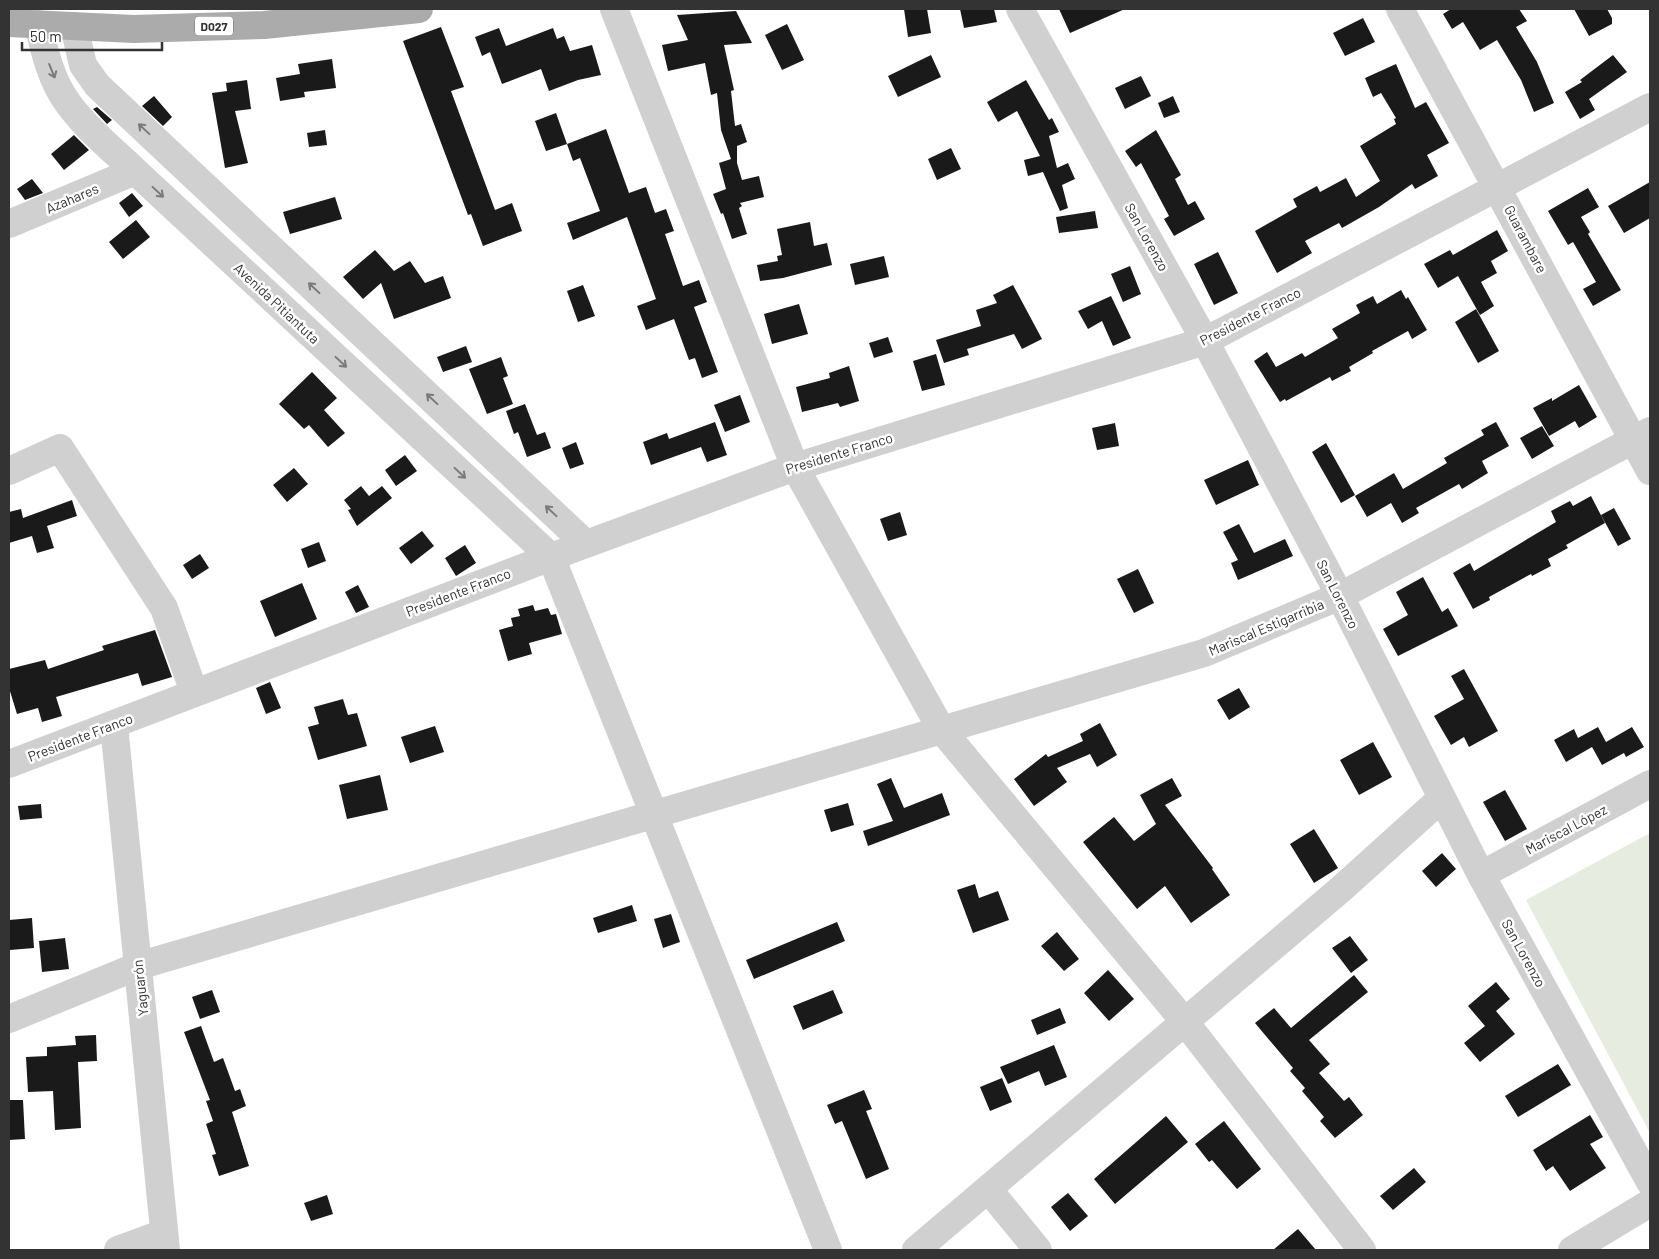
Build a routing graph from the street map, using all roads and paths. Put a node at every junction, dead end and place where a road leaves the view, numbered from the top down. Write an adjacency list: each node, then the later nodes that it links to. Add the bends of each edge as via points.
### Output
1 (419, 9): 5 (main road, D027)
2 (614, 9): 16 (street)
3 (1020, 9): 13 (street, San Lorenzo)
4 (1400, 9): 11 (street, Guarambare)
5 (312, 14): 8 (main road, D027, via 264,25 143,29)
6 (9, 23): 7 (main road, D027)
7 (38, 24): 8 (main road, D027); 10 (street, Avenida Pitiantuta, one-way to 10, via 58,87 77,114)
8 (74, 26): 18 (street, one-way to 8, via 97,85 83,65)
9 (1650, 107): 11 (street, Presidente Franco)
10 (135, 171): 12 (street, Azahares); 19 (street, Avenida Pitiantuta, one-way to 19)
11 (1497, 187): 13 (street, Presidente Franco); 14 (street, Guarambare)
12 (9, 224)
13 (1205, 341): 16 (street, Presidente Franco); 20 (street, San Lorenzo)
14 (1642, 435): 17 (street, Guarambare); 20 (street, Mariscal Estigarribia)
15 (21, 466): 21 (street, via 60,448 164,608)
16 (794, 466): 18 (street, Presidente Franco); 23 (street)
17 (1650, 471)
18 (586, 544): 19 (street, Presidente Franco)
19 (551, 557): 21 (street, Presidente Franco); 27 (street)
20 (1340, 596): 23 (street, Mariscal Estigarribia, via 1204,653); 26 (street, San Lorenzo)
21 (194, 692): 22 (street, Presidente Franco)
22 (114, 725): 24 (street, Presidente Franco); 29 (street, Yaguarón)
23 (941, 730): 27 (street, Mariscal Estigarribia); 31 (street)
24 (9, 764)
25 (1650, 784): 28 (street, Mariscal López)
26 (1442, 798): 28 (street, San Lorenzo); 31 (street)
27 (654, 814): 29 (street, Mariscal Estigarribia); 37 (street)
28 (1481, 875): 32 (street, San Lorenzo)
29 (138, 966): 30 (street, Mariscal Estigarribia); 35 (street, Yaguarón)
30 (9, 1018)
31 (1185, 1022): 33 (street); 40 (street)
32 (1650, 1182)
33 (988, 1190): 38 (street); 39 (street)
34 (1650, 1203): 41 (street)
35 (165, 1241): 36 (street)
36 (118, 1250)
37 (828, 1250)
38 (916, 1250)
39 (1038, 1250)
40 (1362, 1250)
41 (1572, 1250)

